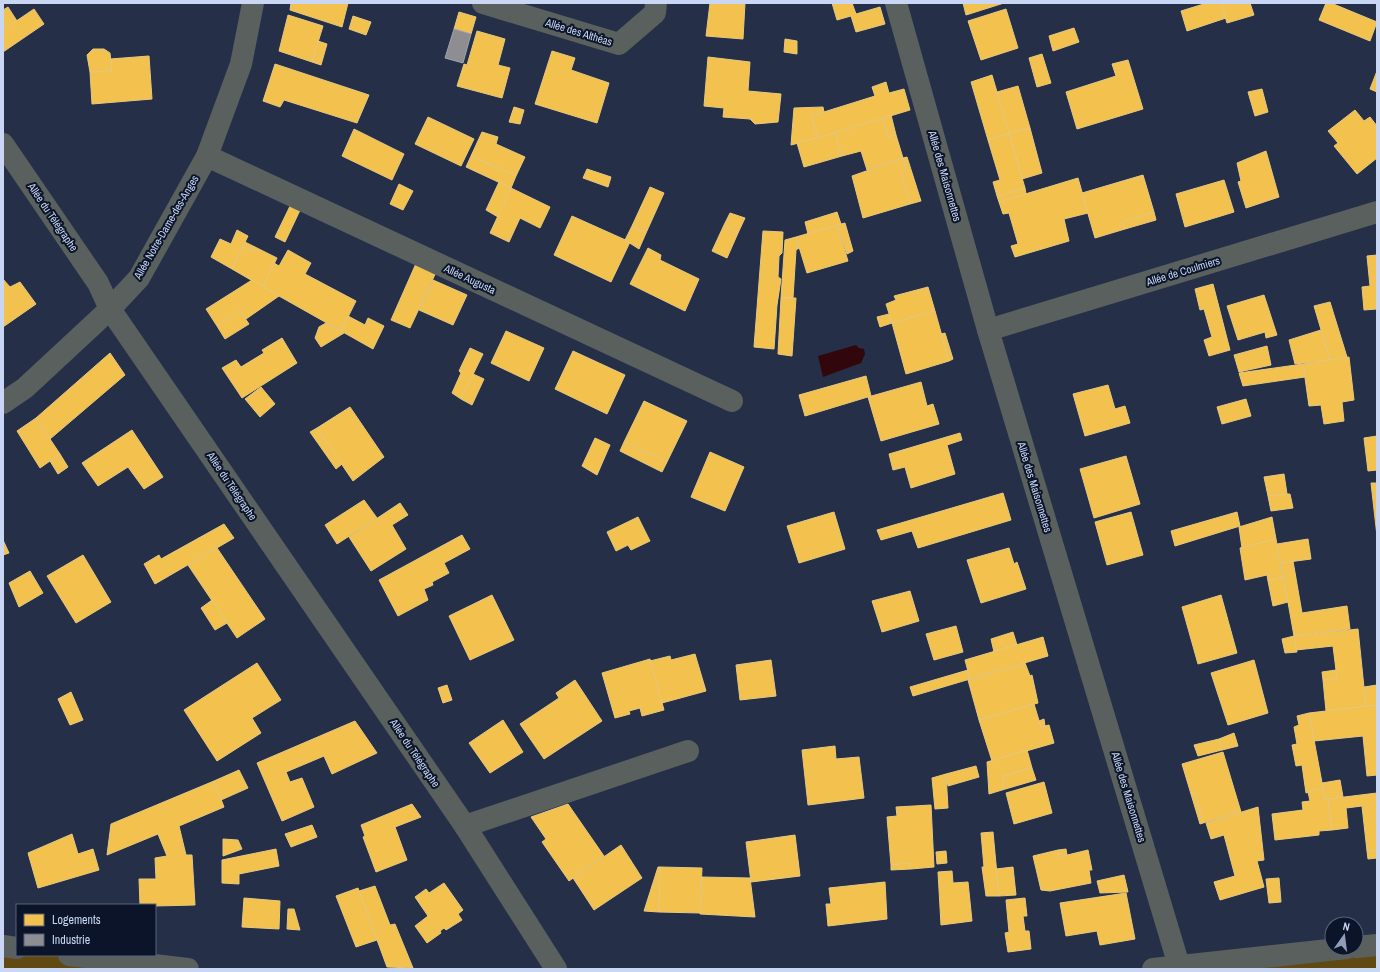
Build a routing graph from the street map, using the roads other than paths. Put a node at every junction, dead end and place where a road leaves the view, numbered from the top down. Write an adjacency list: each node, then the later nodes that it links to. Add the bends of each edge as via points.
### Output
1 (253, 3): 6 (street, Allée Notre-Dame-des-Anges, via 241,64)
2 (483, 3): 3 (street, Allée des Althéas, via 619,44 656,13)
3 (656, 3)
4 (896, 3): 9 (street, Allée des Maisonnettes)
5 (3, 144): 8 (street, Allée du Télégraphe, via 98,283)
6 (207, 156): 8 (street, Allée Notre-Dame-des-Anges, via 139,278); 10 (street, Allée Augusta)
7 (1377, 212): 9 (street, Allée de Coulmiers)
8 (110, 309): 11 (street, Allée Notre-Dame-des-Anges, via 25,388); 13 (street, Allée du Télégraphe)
9 (988, 330): 20 (street, Allée des Maisonnettes)
10 (732, 402)
11 (3, 403)
12 (688, 751): 13 (street)
13 (465, 826): 22 (street, Allée du Télégraphe)
14 (1377, 945): 16 (street)
15 (3, 946): 17 (street)
16 (1364, 946)
17 (16, 948)
18 (1324, 951): 20 (street)
19 (78, 956): 21 (street)
20 (1180, 968): 23 (street)
21 (188, 969)
22 (556, 969)
23 (1153, 969)

